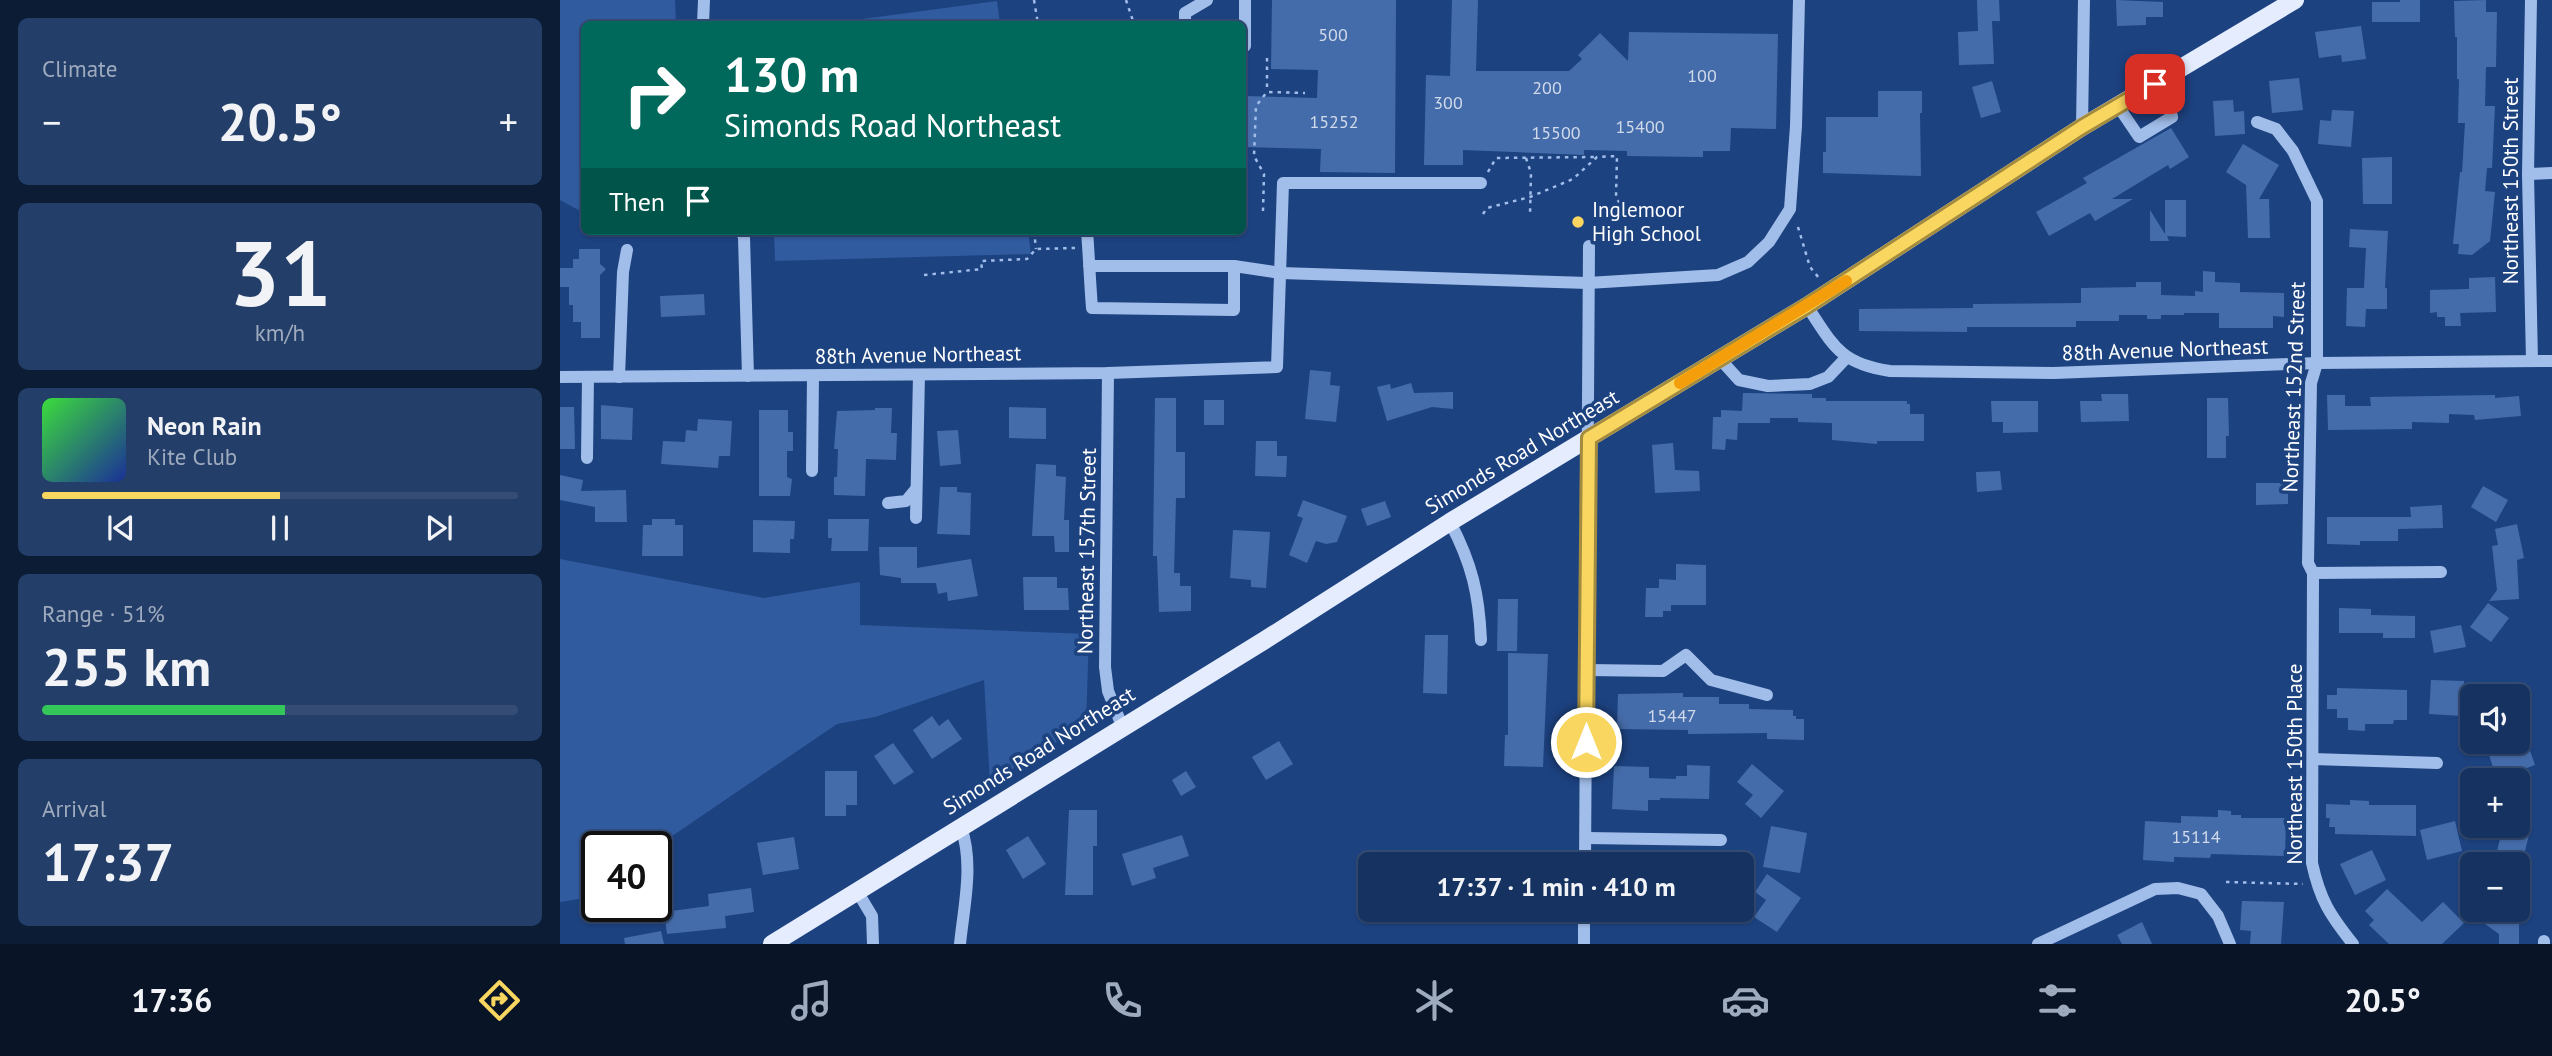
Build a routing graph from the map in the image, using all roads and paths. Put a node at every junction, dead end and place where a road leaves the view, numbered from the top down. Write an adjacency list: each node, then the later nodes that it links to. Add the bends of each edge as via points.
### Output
1 (704, 0): 10 (street)
2 (1034, 0): 11 (path)
3 (1125, 0): 12 (path)
4 (1207, 0): 13 (street, via 1185,13)
5 (1245, 0): 14 (street)
6 (1798, 0): 45 (street, via 1790,209 1769,242 1748,262 1718,275)
7 (2084, 0): 21 (street)
8 (2295, 0): 16 (main road, Simonds Road Northeast)
9 (2530, 0): 25 (street, Northeast 150th Street)
10 (703, 21)
11 (1038, 21)
12 (1133, 21)
13 (1185, 21)
14 (1245, 21)
15 (1267, 58): 17 (path)
16 (2155, 84): 19 (main road, Simonds Road Northeast); 19 (street, via 2172,117 2139,138)
17 (1267, 92): 18 (path); 28 (path, via 1256,106 1254,156 1264,174)
18 (1305, 93)
19 (2118, 106): 21 (main road, Simonds Road Northeast)
20 (2257, 122): 51 (street, Northeast 152nd Street, via 2276,129 2317,201)
21 (2082, 127): 46 (main road, Simonds Road Northeast)
22 (1597, 157): 23 (path); 27 (path, via 1573,179); 29 (path, via 1617,156 1616,197)
23 (1526, 158): 26 (path, via 1496,158); 27 (path)
24 (2552, 173): 25 (street)
25 (2528, 174): 50 (street, Northeast 150th Street)
26 (1481, 183): 42 (street, via 1283,183)
27 (1530, 197): 30 (path, via 1487,208); 31 (path)
28 (1263, 211)
29 (1625, 213)
30 (1483, 214)
31 (1530, 215)
32 (1798, 227): 44 (path, via 1810,267)
33 (743, 235): 54 (street)
34 (1034, 235): 38 (path)
35 (1087, 235): 40 (street)
36 (1589, 246): 45 (street)
37 (1079, 248): 38 (path)
38 (1036, 249): 43 (path, via 1027,259 981,261 982,270)
39 (626, 250): 58 (street)
40 (1089, 266): 41 (street); 41 (street, via 1092,308 1234,310)
41 (1234, 266): 42 (street)
42 (1281, 273): 45 (street); 52 (street, 88th Avenue Northeast, via 1277,367)
43 (924, 275)
44 (1820, 279)
45 (1588, 283): 59 (street)
46 (1807, 306): 47 (street); 48 (main road, Simonds Road Northeast)
47 (1846, 358): 48 (street, via 1828,377 1810,384 1768,386 1739,380); 51 (street, 88th Avenue Northeast, via 1889,371 2000,373)
48 (1720, 359): 59 (main road, Simonds Road Northeast)
49 (2552, 360): 50 (street, 88th Avenue Northeast)
50 (2532, 361): 51 (street, 88th Avenue Northeast)
51 (2317, 363): 67 (street, Northeast 152nd Street, via 2311,383 2308,563)
52 (1108, 373): 53 (street, 88th Avenue Northeast); 71 (street, Northeast 157th Street, via 1105,667 1108,691)
53 (919, 375): 55 (street, 88th Avenue Northeast); 62 (street)
54 (748, 376): 55 (street, 88th Avenue Northeast); 58 (street, 88th Avenue Northeast)
55 (813, 376): 61 (street)
56 (560, 377): 57 (street, 88th Avenue Northeast)
57 (588, 377): 58 (street, 88th Avenue Northeast); 60 (street)
58 (619, 377)
59 (1589, 438): 65 (main road, Simonds Road Northeast); 69 (street)
60 (587, 458)
61 (812, 471)
62 (917, 486): 63 (street, via 910,499); 64 (street)
63 (888, 503)
64 (916, 517)
65 (1450, 522): 68 (street, via 1476,584); 71 (main road, Simonds Road Northeast)
66 (2441, 572): 67 (street)
67 (2313, 573): 72 (street, Northeast 150th Place)
68 (1480, 640)
69 (1587, 670): 70 (street, via 1662,671 1686,655 1712,680); 75 (street)
70 (1767, 695)
71 (1122, 726): 74 (main road, Simonds Road Northeast)
72 (2313, 759): 73 (street); 89 (street, Northeast 150th Place, via 2312,863 2319,893)
73 (2437, 763)
74 (961, 827): 80 (main road, Simonds Road Northeast); 85 (street, via 968,878)
75 (1586, 838): 76 (street); 77 (street)
76 (1721, 840)
77 (1585, 852)
78 (2227, 883): 79 (path)
79 (2303, 884)
80 (858, 891): 83 (main road, Simonds Road Northeast); 84 (street, via 872,916)
81 (1584, 922): 86 (street)
82 (2061, 939): 87 (street); 88 (street, via 2155,889 2178,888 2201,894 2218,916)
83 (772, 944)
84 (873, 944)
85 (960, 944)
86 (1584, 944)
87 (2038, 944)
88 (2230, 944)
89 (2353, 944)

